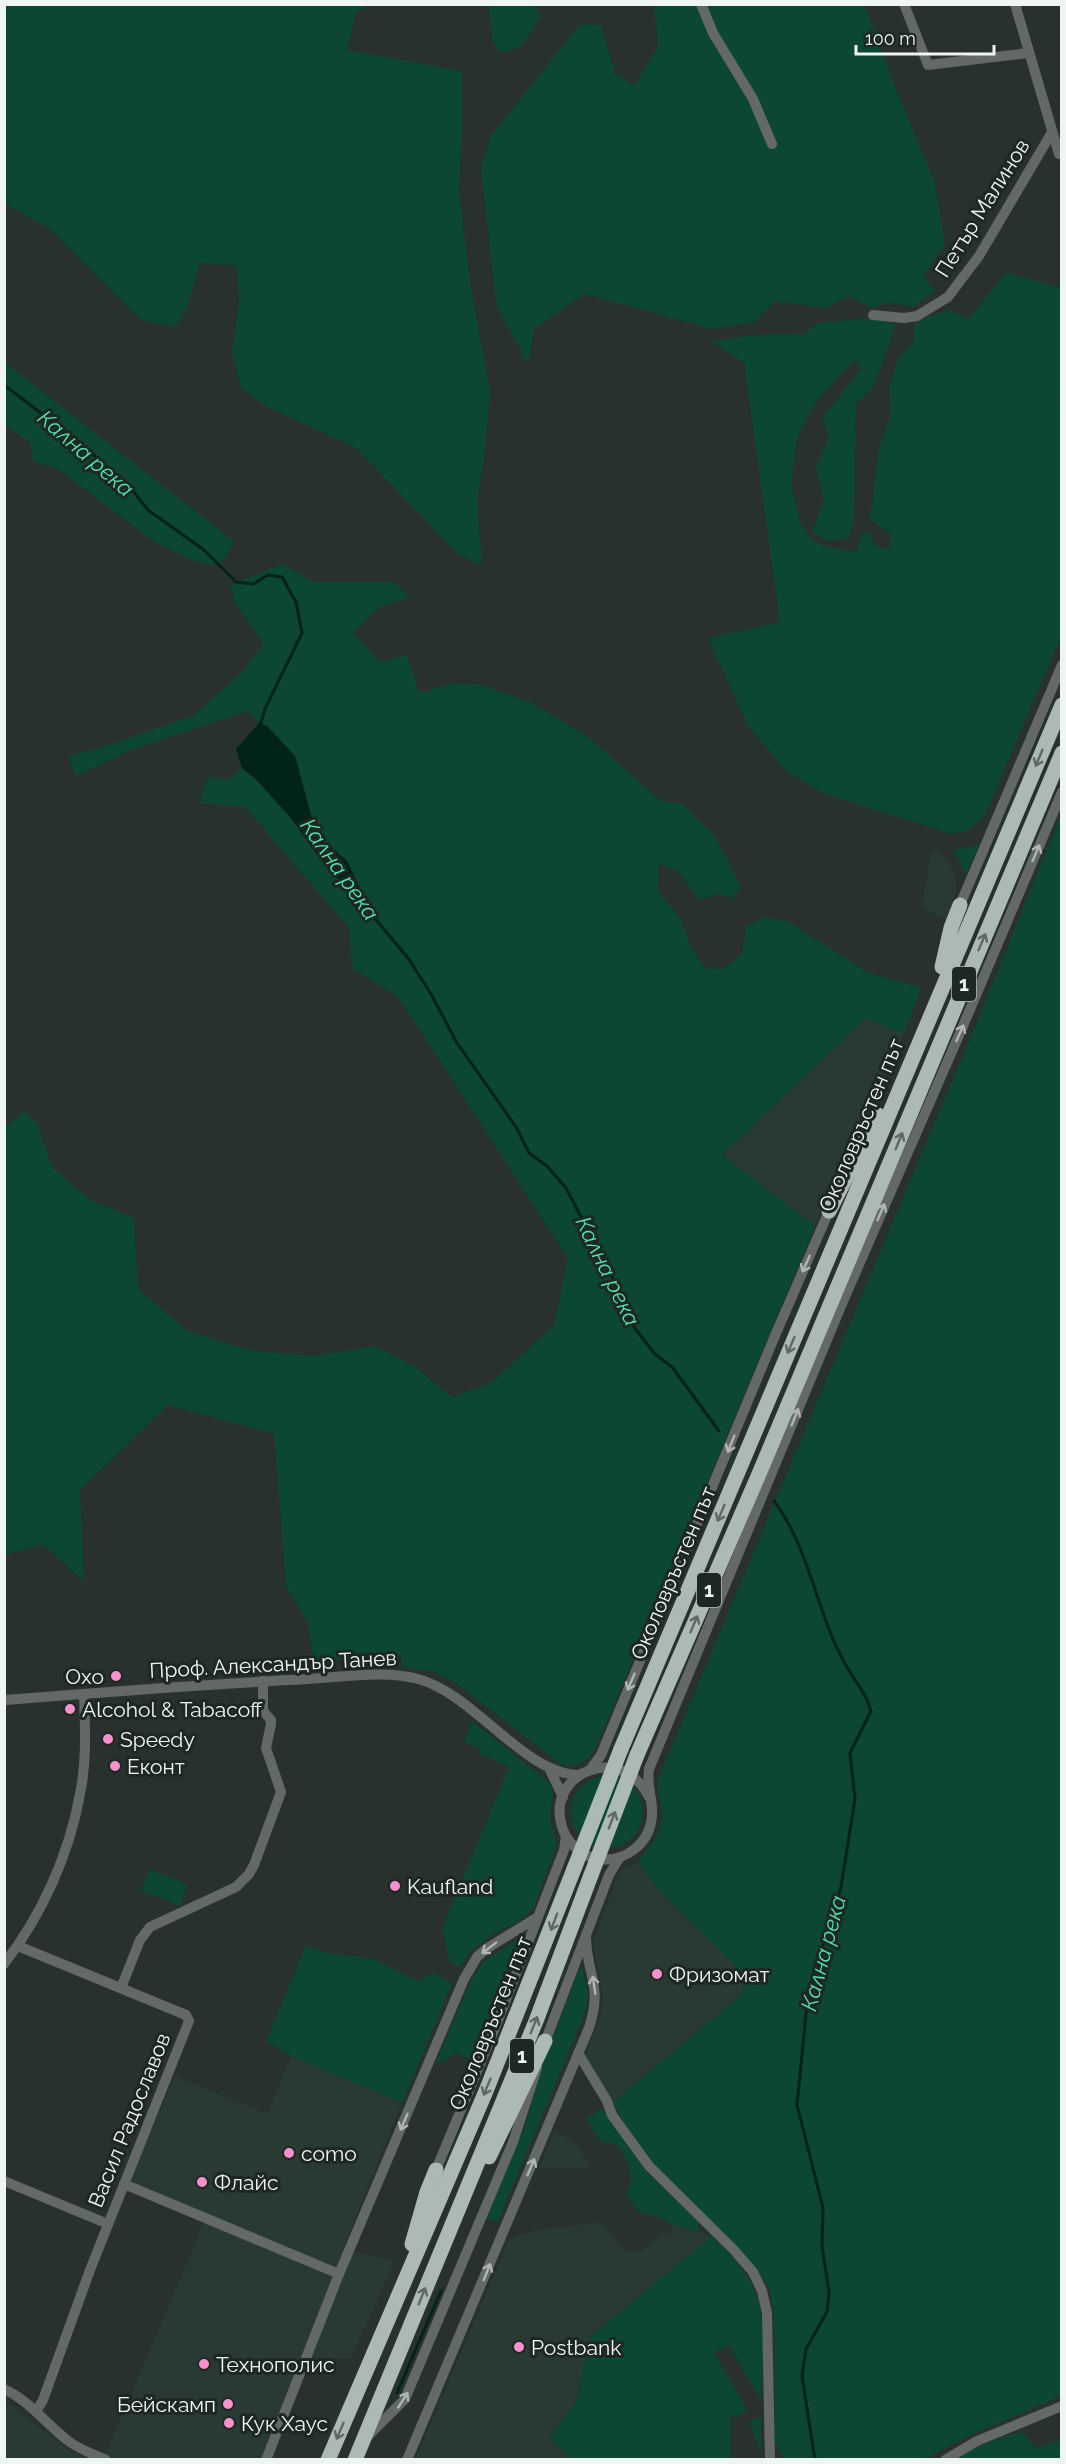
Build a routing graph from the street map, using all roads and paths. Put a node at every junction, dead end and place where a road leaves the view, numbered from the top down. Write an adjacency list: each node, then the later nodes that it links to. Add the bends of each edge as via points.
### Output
1 (701, 4): 6 (street, via 713,33 753,99)
2 (904, 4): 4 (street, via 928,65)
3 (1015, 4): 4 (street)
4 (1028, 53): 5 (street)
5 (1052, 132): 7 (street, Петър Малинов); 8 (street)
6 (772, 144)
7 (1040, 154): 8 (street); 9 (street, Петър Малинов, via 979,256 948,297 917,316)
8 (1060, 154)
9 (873, 315)
10 (1062, 665): 14 (street)
11 (1062, 705): 15 (highway, Околовръстен път / 1, one-way to 15)
12 (1062, 753): 18 (highway, Околовръстен път / 1, one-way to 12)
13 (1062, 792): 19 (street, one-way to 13)
14 (960, 905): 15 (highway)
15 (932, 1008): 16 (highway, Околовръстен път / 1)
16 (903, 1078): 17 (highway, via 878,1116); 44 (highway, Околовръстен път / 1, one-way to 44, bridge, via 621,1749 486,2091)
17 (829, 1211): 26 (street, one-way to 26, via 601,1755)
18 (868, 1215): 19 (highway); 21 (highway, Околовръстен път / 1)
19 (858, 1265): 20 (street)
20 (830, 1332): 21 (highway); 28 (street, one-way to 20, via 649,1769)
21 (802, 1371): 42 (highway, Околовръстен път / 1, one-way to 21, bridge, via 536,2021 637,1755)
22 (262, 1681): 23 (street, Проф. Александър Танев); 25 (street, Проф. Александър Танев, via 385,1675 418,1679 458,1698); 35 (street, via 263,1711 271,1720 266,1749 281,1792 254,1865 236,1887 150,1927 140,1940)
23 (84, 1694): 24 (street, Проф. Александър Танев); 33 (street, via 84,1767 74,1822 49,1892)
24 (4, 1700)
25 (550, 1770): 26 (street, Проф. Александър Танев); 27 (street, Проф. Александър Танев)
26 (585, 1773): 27 (street); 28 (street, via 610,1767 620,1769 638,1780)
27 (563, 1797): 29 (street, via 561,1821)
28 (649, 1797): 30 (street, via 649,1830 640,1844)
29 (566, 1836): 30 (street, via 589,1856); 31 (street)
30 (620, 1857): 32 (street)
31 (538, 1917): 38 (street); 43 (street, one-way to 43, via 486,1949 470,1968)
32 (586, 1933): 36 (street); 37 (street, one-way to 32, via 595,2009)
33 (18, 1946): 34 (street); 35 (street, Васил Радославов)
34 (4, 1964)
35 (121, 1988): 40 (street, Васил Радославов, via 186,2015 189,2021)
36 (545, 2041): 42 (highway); 48 (street, one-way to 36, via 405,2399 513,2142)
37 (578, 2053): 53 (street, one-way to 37); 54 (street, via 612,2115 649,2166 733,2248 753,2272 762,2291 767,2313)
38 (436, 2170): 44 (highway)
39 (4, 2181): 41 (street)
40 (124, 2184): 41 (street, Васил Радославов); 43 (street)
41 (108, 2224): 47 (street, Васил Радославов)
42 (448, 2234): 48 (highway, Околовръстен път / 1, one-way to 42)
43 (339, 2274): 50 (street)
44 (394, 2304): 51 (highway, Околовръстен път / 1, one-way to 51)
45 (4, 2389): 47 (street)
46 (1062, 2406): 55 (street, via 977,2441)
47 (37, 2410): 49 (street, via 68,2441)
48 (363, 2442): 52 (highway, Околовръстен път / 1)
49 (106, 2460)
50 (266, 2460)
51 (328, 2460)
52 (355, 2460)
53 (407, 2460)
54 (770, 2460)
55 (945, 2460)

